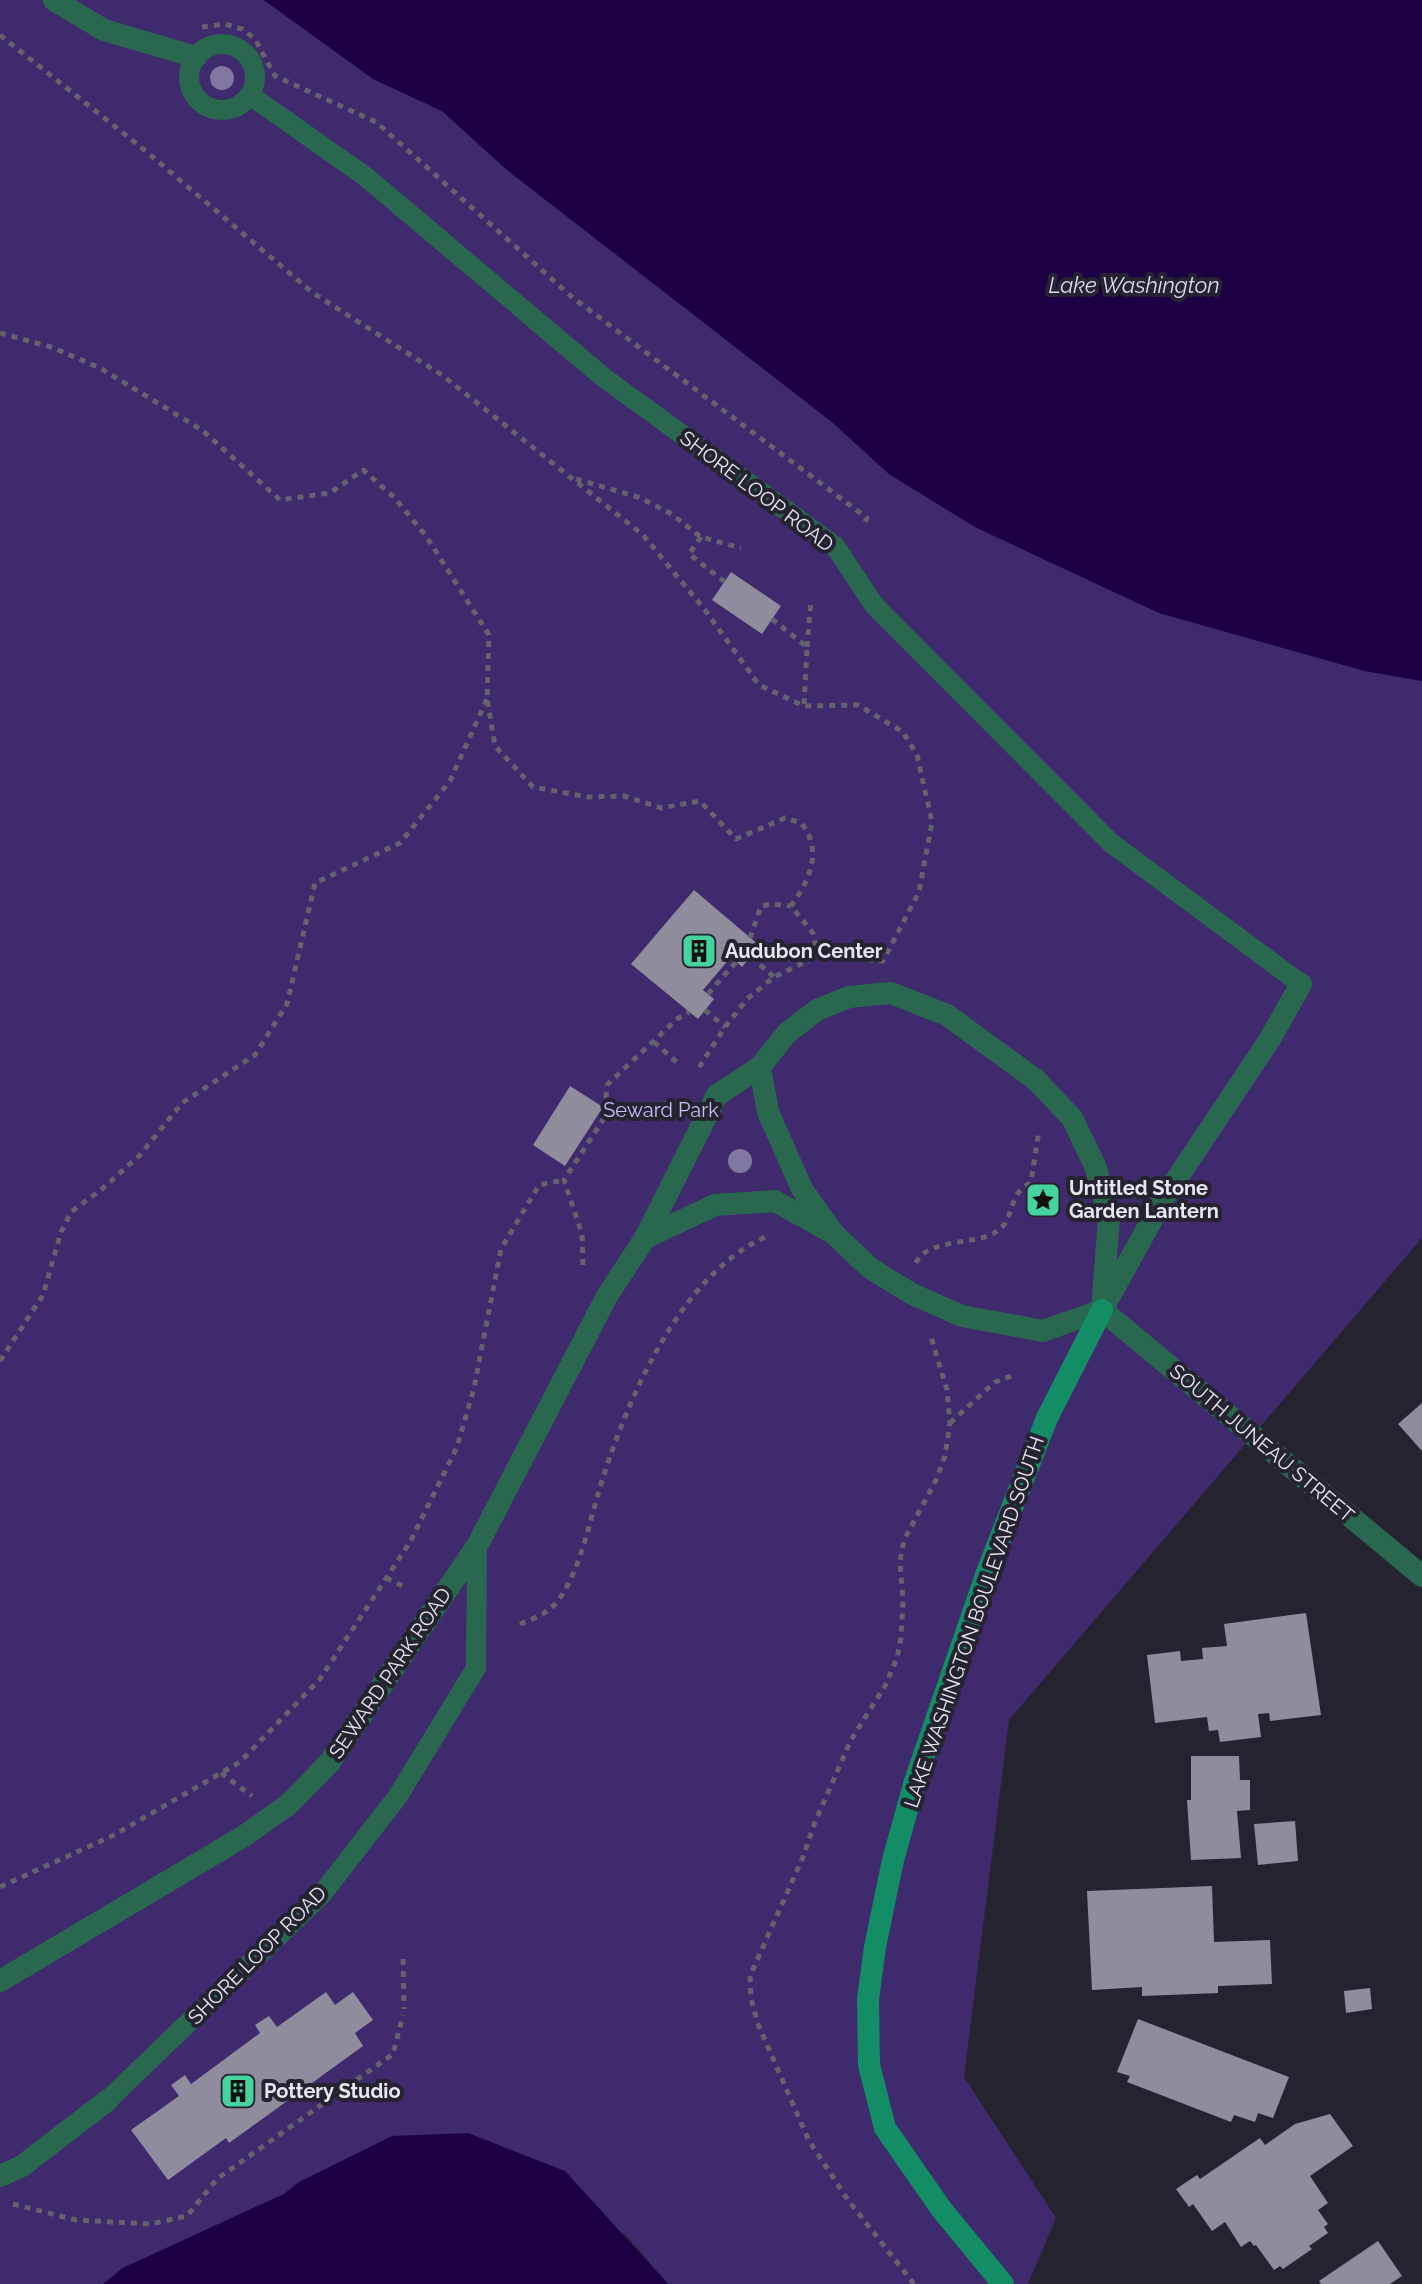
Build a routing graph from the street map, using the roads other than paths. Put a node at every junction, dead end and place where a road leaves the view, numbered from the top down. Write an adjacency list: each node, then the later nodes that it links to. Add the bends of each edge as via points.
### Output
1 (54, 0): 2 (street, via 104,30)
2 (196, 57): 3 (lane, via 212,45 242,50 256,76); 3 (lane, via 190,87 203,104 223,111)
3 (251, 96): 4 (lane, SHORE LOOP ROAD, via 366,177 603,377 835,546 874,605 1111,843)
4 (1301, 984): 8 (street, LAKE WASHINGTON BOULEVARD SOUTH, via 1164,1198)
5 (760, 1067): 6 (street, via 768,1112 785,1155); 7 (street, SEWARD PARK ROAD, via 717,1095); 8 (street, SEWARD PARK ROAD, via 787,1033 817,1010 849,997 891,993 947,1015 1036,1080 1072,1118 1096,1168 1109,1218)
6 (834, 1234): 7 (street, via 775,1201 715,1205); 8 (street, via 870,1268 962,1316 1043,1331)
7 (645, 1238): 9 (street, SEWARD PARK ROAD, via 607,1296)
8 (1102, 1310): 10 (street, SOUTH JUNEAU STREET); 14 (main road, LAKE WASHINGTON BOULEVARD SOUTH, via 1047,1418 915,1781 893,1860 868,1999 869,2065 885,2128 942,2210)
9 (477, 1546): 11 (street, SEWARD PARK ROAD, via 329,1763 289,1804); 12 (lane, SHORE LOOP ROAD, via 476,1668 398,1796 322,1894)
10 (1422, 1576)
11 (0, 1981)
12 (108, 2100): 13 (street, SHORE LOOP ROAD, via 22,2166)
13 (0, 2176)
14 (1003, 2284)

